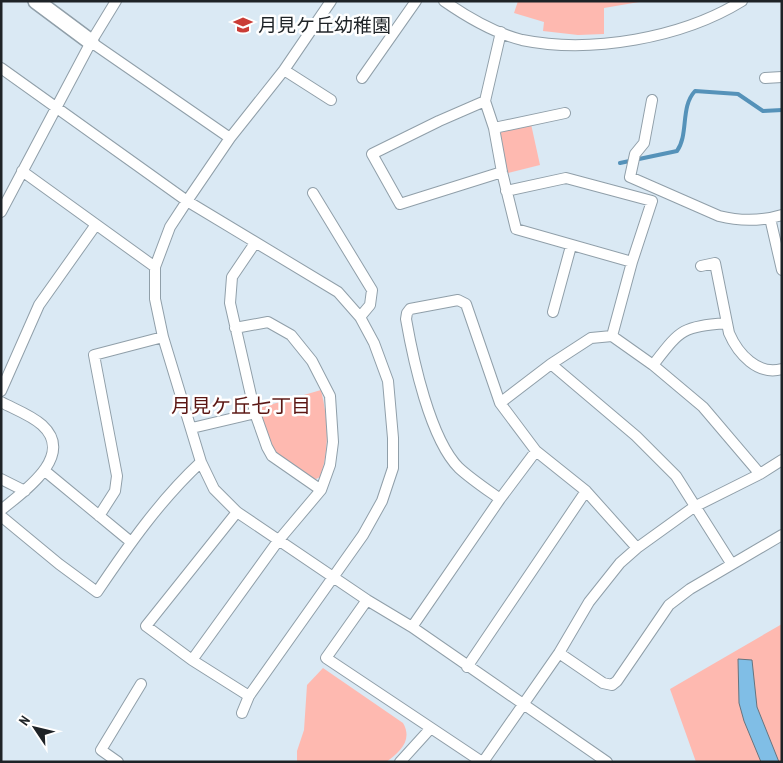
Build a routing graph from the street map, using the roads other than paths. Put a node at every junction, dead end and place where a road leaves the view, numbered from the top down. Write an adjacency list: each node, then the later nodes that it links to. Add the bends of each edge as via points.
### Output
1 (36, 1): 8 (street)
2 (116, 1): 8 (street)
3 (331, 1): 10 (street)
4 (416, 1): 12 (street)
5 (444, 1): 7 (street, via 472,20)
6 (742, 1): 7 (street, via 725,12 679,30 607,44 561,44 521,39)
7 (500, 32): 16 (street)
8 (91, 42): 17 (street); 20 (street)
9 (1, 68): 17 (street)
10 (284, 70): 14 (street); 20 (street)
11 (782, 77): 13 (street)
12 (362, 78)
13 (765, 78)
14 (331, 100)
15 (652, 100): 28 (street, via 644,143 635,154 630,177 719,216)
16 (485, 101): 19 (street); 22 (street, via 372,154 400,204)
17 (56, 108): 21 (street); 25 (street)
18 (565, 113): 19 (street)
19 (494, 128): 22 (street)
20 (230, 138): 25 (street)
21 (22, 171): 26 (street); 29 (street)
22 (502, 172): 23 (street)
23 (506, 191): 31 (street, via 516,229); 32 (street, via 566,178 652,201)
24 (314, 193): 37 (street, via 372,290 370,305)
25 (187, 201): 30 (street); 34 (street, via 170,227)
26 (1, 212)
27 (782, 214): 28 (street)
28 (770, 218): 35 (street)
29 (95, 226): 34 (street); 45 (street, via 39,305)
30 (255, 243): 37 (street, via 338,292); 39 (street, via 232,277 230,303)
31 (571, 246): 32 (street); 36 (street)
32 (632, 262): 40 (street)
33 (701, 266): 38 (street, via 715,263)
34 (155, 267): 41 (street, via 155,299)
35 (782, 270)
36 (553, 312)
37 (360, 317): 70 (street, via 388,381 394,438 393,468 382,501 364,535)
38 (727, 323): 43 (street, via 693,326 675,336); 44 (street, via 732,342 752,363 762,369)
39 (235, 328): 48 (street); 56 (street, via 268,322 291,335 312,361 330,396 333,442 330,465)
40 (612, 336): 42 (street, via 591,338); 43 (street)
41 (163, 337): 49 (street); 64 (street, via 94,356 118,476 116,491)
42 (551, 364): 47 (street); 60 (street, via 653,452 676,476)
43 (653, 365): 54 (street, via 703,407)
44 (782, 369)
45 (1, 391)
46 (1, 402): 53 (street, via 42,425 52,438 52,454)
47 (500, 403): 50 (street); 59 (street, via 466,304 458,300 410,309 406,319 414,364 428,410 443,443 459,467)
48 (255, 413): 49 (street); 56 (street, via 272,456)
49 (192, 428): 52 (street)
50 (536, 451): 58 (street); 59 (street)
51 (782, 460): 54 (street)
52 (201, 462): 62 (street, via 214,489); 67 (street, via 177,484)
53 (45, 471): 57 (street); 64 (street)
54 (760, 474): 60 (street)
55 (1, 479): 57 (street)
56 (321, 490): 66 (street)
57 (24, 491): 61 (street)
58 (586, 491): 68 (street); 75 (street)
59 (500, 499): 72 (street)
60 (694, 507): 68 (street); 69 (street)
61 (1, 510)
62 (237, 512): 66 (street); 74 (street, via 146,626)
63 (1, 516): 67 (street, via 97,592)
64 (99, 516): 67 (street)
65 (782, 535): 69 (street)
66 (278, 541): 70 (street); 74 (street)
67 (131, 542)
68 (637, 548): 73 (street, via 610,574)
69 (732, 563): 73 (street, via 669,605 612,685 603,683)
70 (335, 577): 71 (street); 77 (street)
71 (367, 600): 72 (street); 80 (street, via 326,658)
72 (412, 627): 75 (street)
73 (559, 653): 78 (street)
74 (192, 660): 77 (street)
75 (466, 667): 78 (street)
76 (140, 684): 81 (street, via 101,750)
77 (249, 696): 79 (street)
78 (523, 704): 83 (street); 84 (street)
79 (242, 713)
80 (430, 729): 82 (street); 83 (street)
81 (118, 762)
82 (400, 762)
83 (482, 762)
84 (607, 762)

